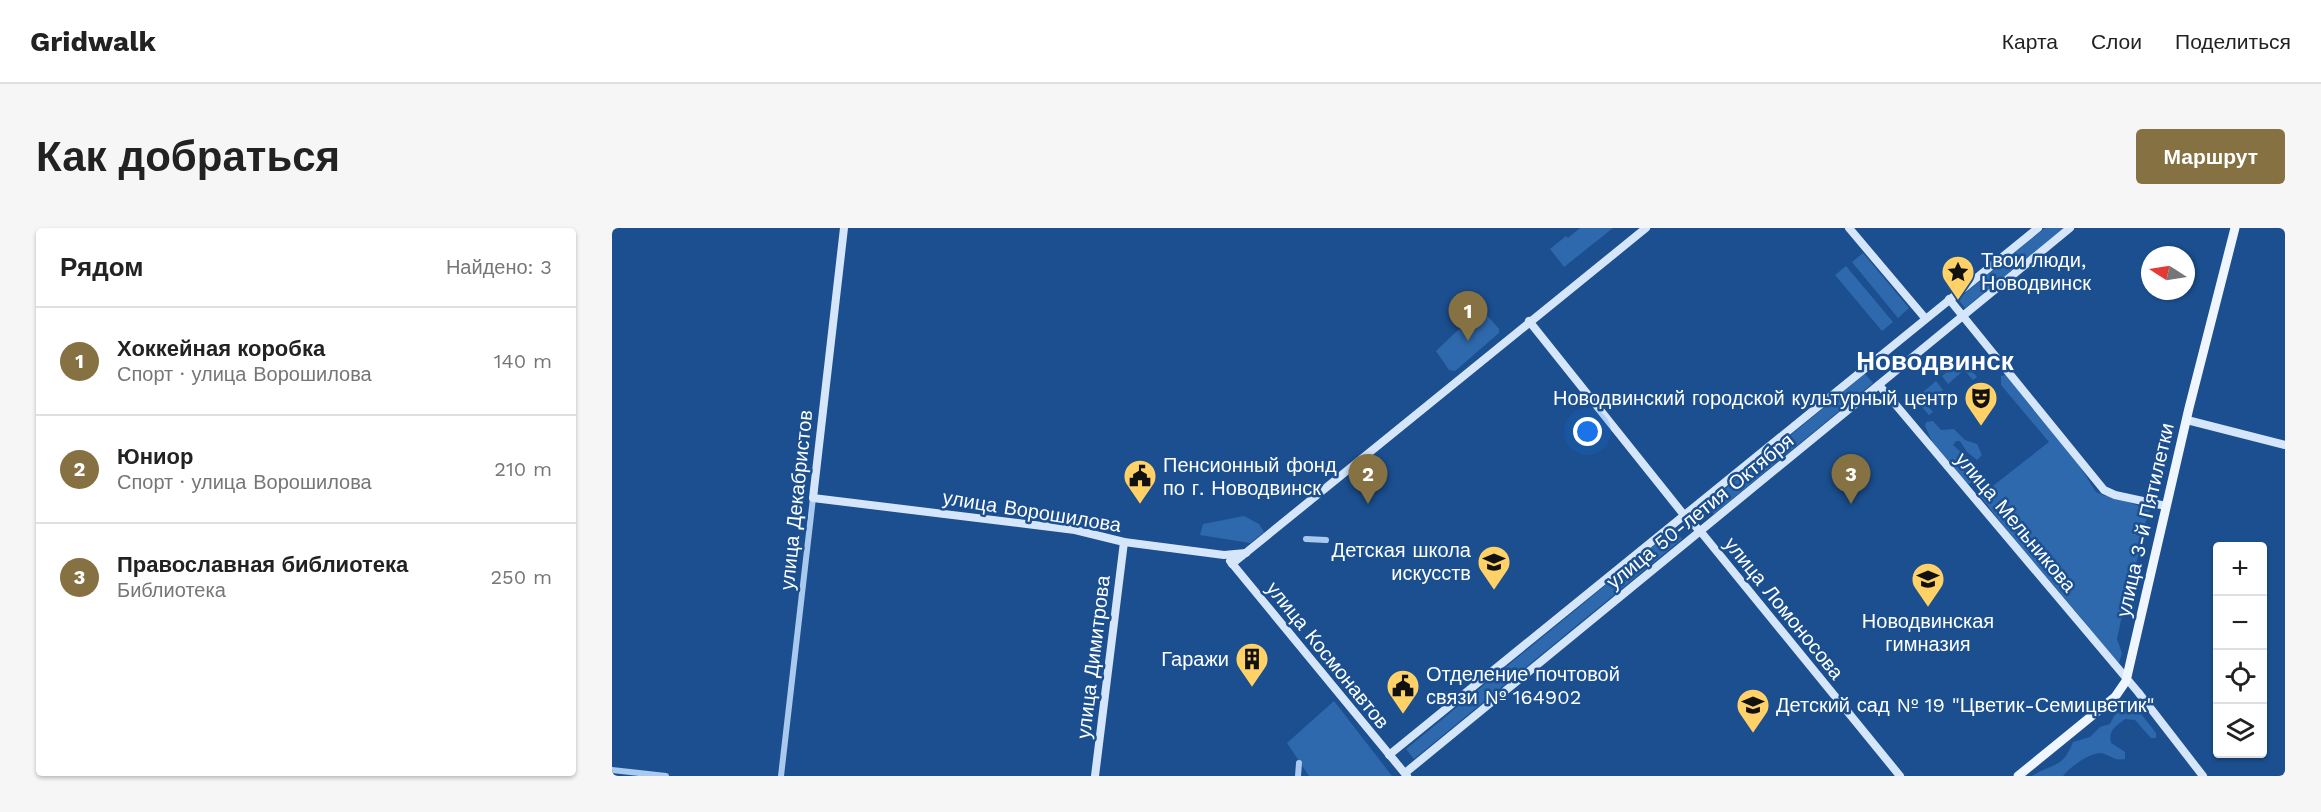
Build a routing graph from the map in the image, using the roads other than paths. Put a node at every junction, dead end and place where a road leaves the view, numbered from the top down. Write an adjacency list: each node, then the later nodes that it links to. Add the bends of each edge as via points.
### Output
1 (844, 228): 14 (street, улица Декабристов)
2 (1646, 228): 10 (street)
3 (1849, 228): 9 (street)
4 (2038, 228): 7 (street, улица 50-летия Октября)
5 (2070, 228): 8 (street, улица 50-летия Октября)
6 (2235, 228): 12 (main road, улица 3-й Пятилетки)
7 (1949, 299): 8 (street); 9 (street, улица 50-летия Октября)
8 (1963, 316): 11 (street, улица 50-летия Октября); 15 (street, via 2104,490)
9 (1925, 318): 16 (street, улица 50-летия Октября)
10 (1529, 321): 16 (street, улица Ломоносова); 21 (street)
11 (1880, 385): 17 (street, улица 50-летия Октября); 24 (street, улица Мельникова)
12 (2187, 420): 13 (street); 15 (main road, улица 3-й Пятилетки)
13 (2285, 445)
14 (813, 498): 20 (street, улица Ворошилова, via 1075,530); 30 (street, улица Декабристов)
15 (2166, 506): 24 (main road, улица 3-й Пятилетки)
16 (1684, 515): 17 (street, улица Ломоносова); 25 (street, улица 50-летия Октября)
17 (1701, 532): 28 (street, улица 50-летия Октября); 33 (street, улица Ломоносова)
18 (1306, 539): 19 (street)
19 (1326, 540)
20 (1124, 542): 22 (street, улица Ворошилова); 31 (street, улица Димитрова)
21 (1246, 553): 22 (street, улица Ворошилова); 23 (street)
22 (1224, 555): 23 (street, улица Космонавтов)
23 (1232, 564): 25 (street, улица Космонавтов)
24 (2126, 681): 34 (main road, улица 3-й Пятилетки, via 2115,697); 35 (street, улица Мельникова)
25 (1389, 755): 28 (street, улица Космонавтов)
26 (1299, 763): 32 (street)
27 (612, 770): 29 (street)
28 (1406, 774)
29 (666, 776)
30 (781, 776)
31 (1095, 776)
32 (1298, 776)
33 (1900, 776)
34 (2019, 776)
35 (2203, 776)

